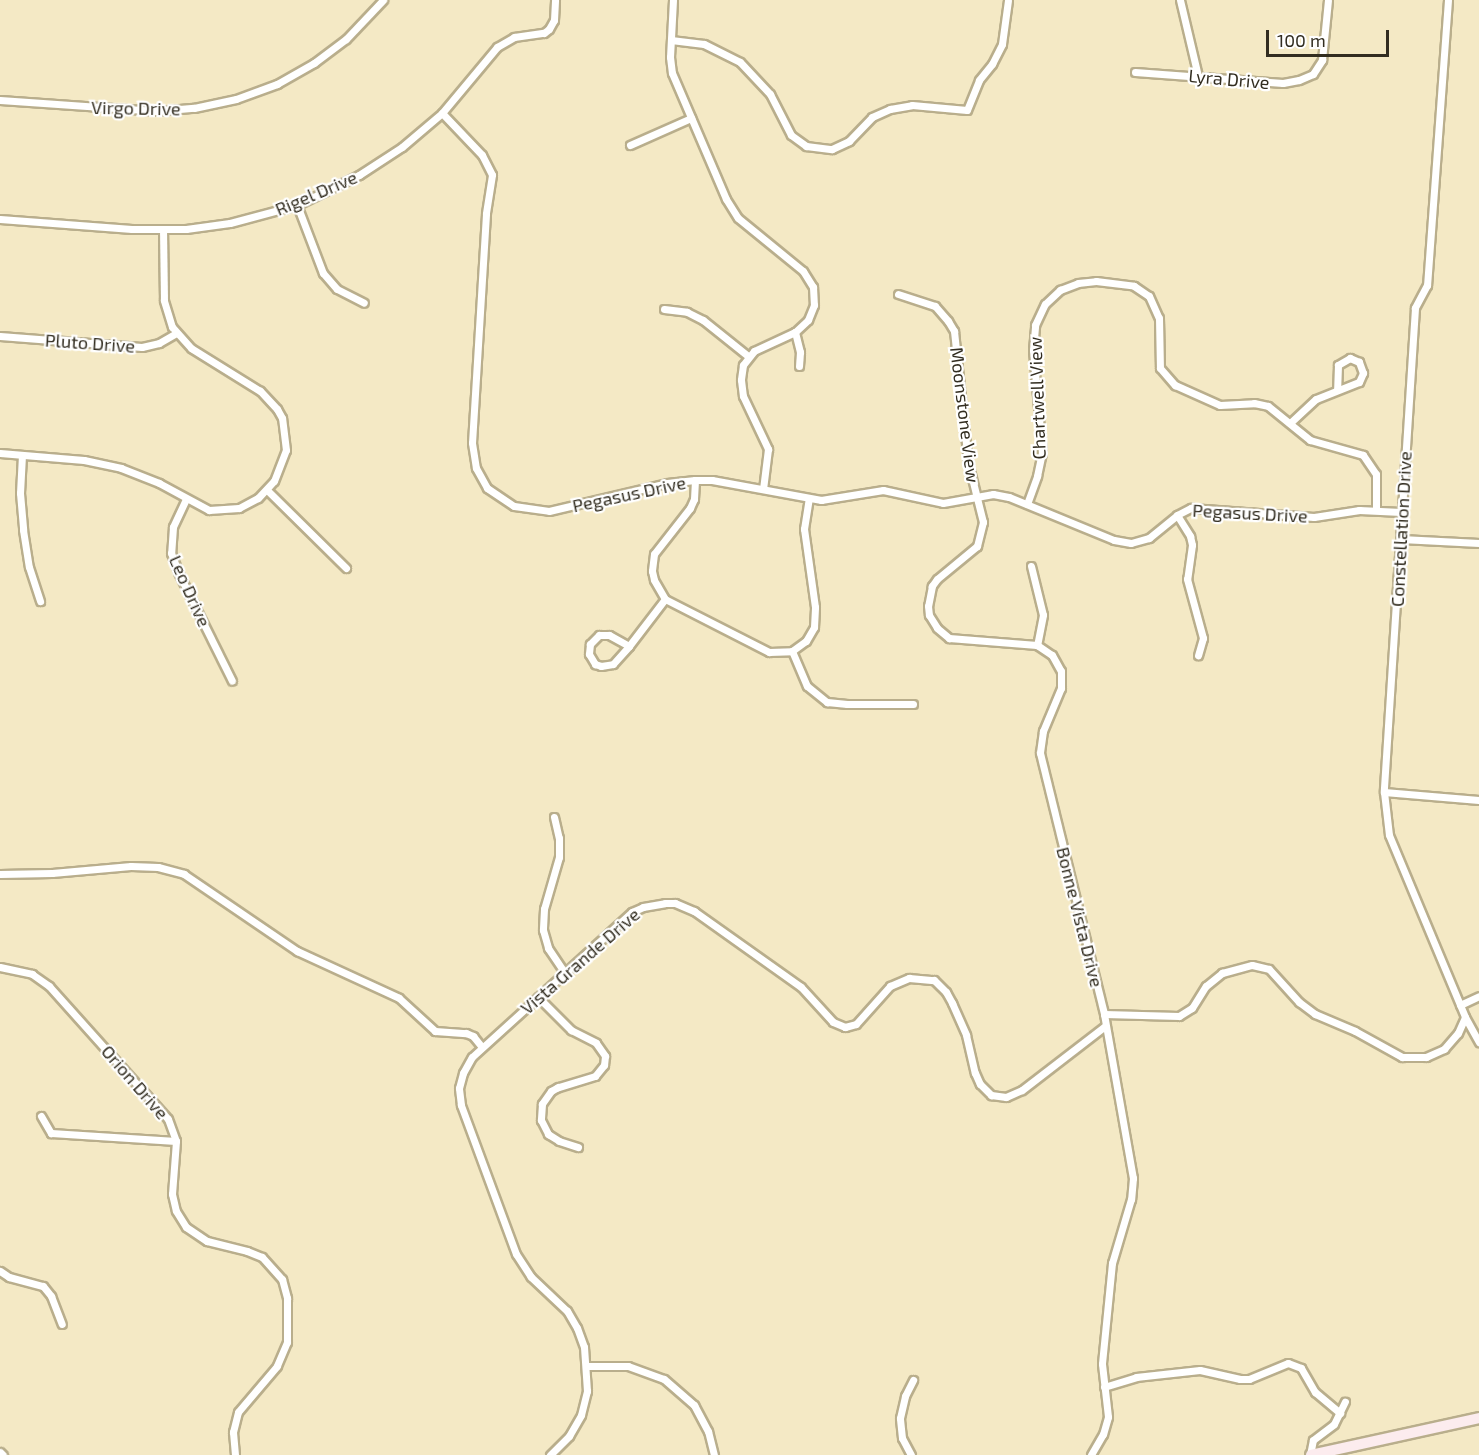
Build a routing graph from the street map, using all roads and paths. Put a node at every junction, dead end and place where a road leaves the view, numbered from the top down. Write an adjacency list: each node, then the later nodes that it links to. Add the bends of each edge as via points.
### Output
1 (383, 0): 11 (street, Virgo Drive, via 346,39 315,63 277,84 236,99 156,111)
2 (555, 0): 12 (street, Rigel Drive, via 554,20 549,29 514,37 497,47)
3 (674, 0): 8 (street)
4 (1008, 0): 8 (street, via 1002,44 979,80 969,107 964,111 901,106 872,117 841,146 806,146 791,135 771,94 740,62 704,44)
5 (1180, 0): 10 (street)
6 (1328, 0): 10 (street, Lyra Drive, via 1324,52 1318,68 1306,78 1283,83)
7 (1448, 0): 38 (street, Constellation Drive, via 1427,285 1415,308)
8 (670, 40): 13 (street, via 672,73)
9 (1136, 72): 10 (street, Lyra Drive)
10 (1198, 76)
11 (0, 100)
12 (442, 113): 15 (street, Rigel Drive, via 382,161); 30 (street, Pegasus Drive, via 482,155 492,175 486,214 472,442 476,468 488,488 514,506 549,511)
13 (691, 118): 14 (street); 21 (street, via 732,210 810,279 815,296 812,313)
14 (630, 145)
15 (297, 205): 17 (street, Rigel Drive, via 230,223); 19 (street, via 323,273 337,289)
16 (0, 219): 17 (street, Rigel Drive)
17 (163, 230): 22 (street, via 164,300)
18 (898, 294): 33 (street, Moonstone View, via 935,306 954,331 968,462)
19 (364, 303)
20 (664, 309): 24 (street, via 687,312 703,320)
21 (795, 332): 24 (street); 25 (street)
22 (176, 333): 23 (street, Pluto Drive, via 142,347); 32 (street, via 191,348 260,391 277,409 286,450 280,472)
23 (0, 336)
24 (748, 356): 31 (street, via 741,388 768,449)
25 (799, 366)
26 (1337, 390): 26 (street, via 1359,381 1363,373 1359,362 1350,358 1338,365); 27 (street, via 1310,404)
27 (1290, 423): 36 (street, Chartwell View, via 1268,406 1211,403 1168,380 1158,360 1158,310 1142,290 1095,281 1069,285 1045,304 1035,325 1033,350 1042,453); 37 (street, Chartwell View, via 1310,440 1354,451 1369,461 1378,482)
28 (0, 453): 29 (street)
29 (22, 455): 35 (street, via 103,463 142,476); 45 (street, via 23,530)
30 (695, 480): 31 (street, Pegasus Drive); 44 (street, via 690,508 654,554 652,571)
31 (763, 489): 34 (street, Pegasus Drive)
32 (267, 490): 35 (street, via 249,504 228,510 209,510); 43 (street)
33 (976, 497): 34 (street, Pegasus Drive, via 944,503 883,490 828,500); 36 (street, Pegasus Drive, via 1000,495); 46 (street, via 983,522 981,539 972,552 937,579 929,596 929,615 942,634 956,640)
34 (809, 499): 48 (street, via 804,529 816,618 811,634)
35 (186, 500): 50 (street, Leo Drive, via 173,527 171,553)
36 (1027, 504): 39 (street, Pegasus Drive, via 1114,540 1131,543 1149,538)
37 (1376, 510): 38 (street, Pegasus Drive); 39 (street, Pegasus Drive, via 1314,517 1198,507)
38 (1401, 512): 40 (street, Constellation Drive)
39 (1177, 515): 49 (street, via 1192,545 1187,579 1203,638)
40 (1401, 539): 41 (street); 52 (street, Constellation Drive)
41 (1479, 543)
42 (1031, 566): 46 (street, via 1043,615)
43 (346, 568)
44 (665, 599): 47 (street); 48 (street, via 759,649)
45 (40, 602)
46 (1037, 645): 61 (street, Bonne Vista Drive, via 1052,656 1061,671 1061,688 1043,730 1040,753)
47 (629, 646): 47 (street, via 607,667 595,664 589,654 590,644 599,636 609,635)
48 (792, 651): 51 (street, via 807,686 827,702)
49 (1198, 655)
50 (232, 681)
51 (914, 704)
52 (1384, 792): 53 (street); 60 (street, Constellation Drive, via 1389,835)
53 (1479, 800)
54 (554, 817): 57 (street, via 559,857 544,909 543,930 548,948)
55 (0, 874): 65 (street, via 131,866 171,870 196,881 297,951 409,1004 435,1031 472,1036)
56 (0, 967): 67 (street, Orion Drive, via 32,974 49,986 162,1110)
57 (565, 973): 59 (street, Vista Grande Drive); 63 (street, Vista Grande Drive, via 632,912 654,904 675,903 694,911 790,979 840,1025 856,1024 880,994 900,981 919,977 934,980 946,992 957,1014 980,1084 991,1095 1013,1095 1022,1090)
58 (1479, 996): 60 (street)
59 (538, 997): 65 (street, Vista Grande Drive); 68 (street, via 571,1030 596,1043 605,1056 604,1065 595,1076 551,1091 543,1104 541,1120 548,1134)
60 (1460, 1005): 62 (street, Constellation Drive)
61 (1104, 1014): 62 (street, via 1179,1016 1192,1008 1206,986 1222,973 1252,965 1269,969 1315,1014 1402,1058 1426,1057 1444,1049); 63 (street, Bonne Vista Drive)
62 (1465, 1017): 64 (street, Constellation Drive)
63 (1105, 1026): 73 (street, Bonne Vista Drive, via 1133,1178 1131,1199 1112,1263 1102,1364)
64 (1479, 1042)
65 (482, 1047): 71 (street, via 463,1073 459,1088 461,1105 516,1254 531,1277 573,1319 582,1337)
66 (41, 1116): 67 (street, via 51,1133)
67 (176, 1141): 77 (street, Orion Drive, via 172,1194 180,1219 199,1238 262,1257 277,1271 285,1288 288,1309 284,1350 277,1366 238,1412 233,1432)
68 (578, 1147)
69 (0, 1271): 70 (street, via 43,1286)
70 (62, 1324)
71 (586, 1366): 78 (street, via 587,1390 581,1415 569,1436); 79 (street, via 628,1366 664,1379 694,1405 708,1431)
72 (913, 1380): 80 (street, via 900,1418 902,1438)
73 (1104, 1387): 75 (street, via 1136,1377 1200,1370 1250,1379 1288,1363 1301,1368 1315,1392); 81 (street, Bonne Vista Drive, via 1108,1417)
74 (1345, 1401): 75 (street)
75 (1340, 1413): 82 (street, via 1328,1430 1313,1440)
76 (1479, 1418): 82 (street)
77 (235, 1455)
78 (550, 1455)
79 (714, 1455)
80 (911, 1455)
81 (1091, 1455)
82 (1310, 1455)

